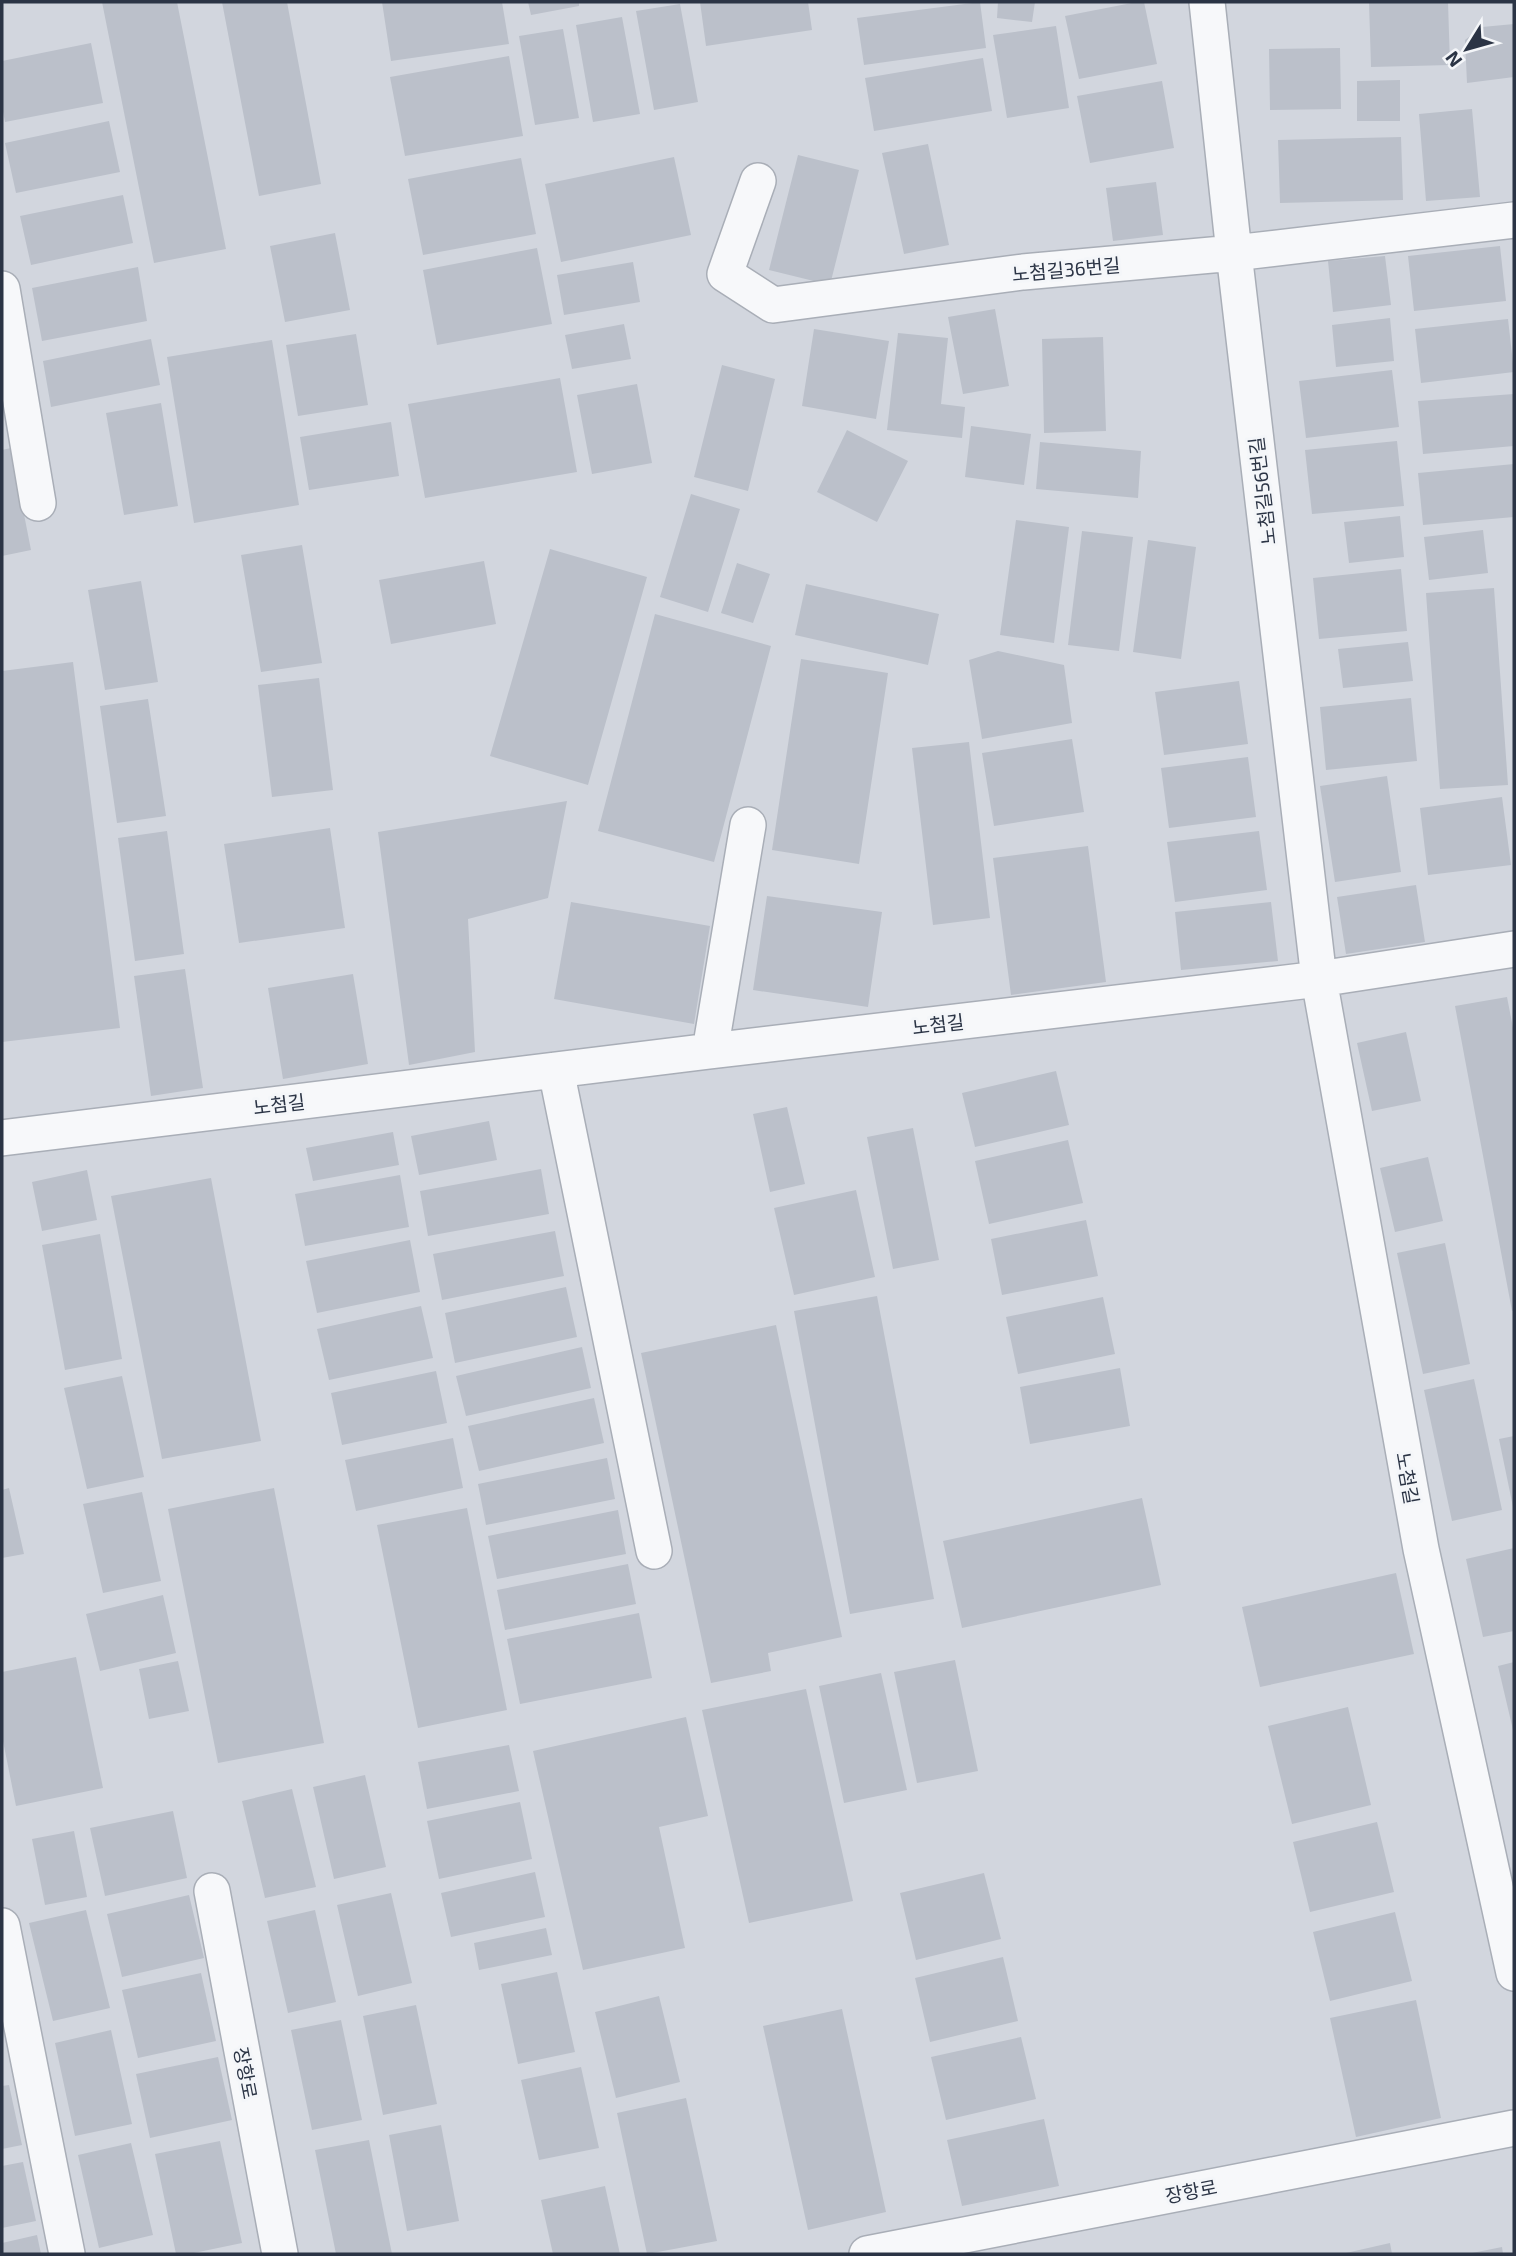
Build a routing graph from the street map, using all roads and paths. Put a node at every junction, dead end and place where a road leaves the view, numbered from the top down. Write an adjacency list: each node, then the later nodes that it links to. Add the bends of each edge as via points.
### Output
1 (1207, 2): 4 (street, 노첨길56번길)
2 (758, 181): 4 (street, 노첨길36번길, via 725,274 773,306 1023,272)
3 (1514, 220): 4 (street, 노첨길36번길)
4 (1234, 253): 9 (street, 노첨길56번길)
5 (2, 289): 6 (street)
6 (38, 503)
7 (748, 825): 10 (street)
8 (1514, 949): 9 (street, 노첨길)
9 (1319, 979): 10 (street, 노첨길); 16 (street, 노첨길, via 1421,1549)
10 (710, 1051): 11 (street, 노첨길)
11 (556, 1070): 12 (street, 노첨길); 13 (street)
12 (2, 1138)
13 (654, 1550)
14 (212, 1891): 19 (street, 장항로)
15 (2, 1926): 18 (street)
16 (1514, 1973)
17 (1514, 2128): 20 (street, 장항로)
18 (67, 2254)
19 (280, 2254)
20 (867, 2254)

